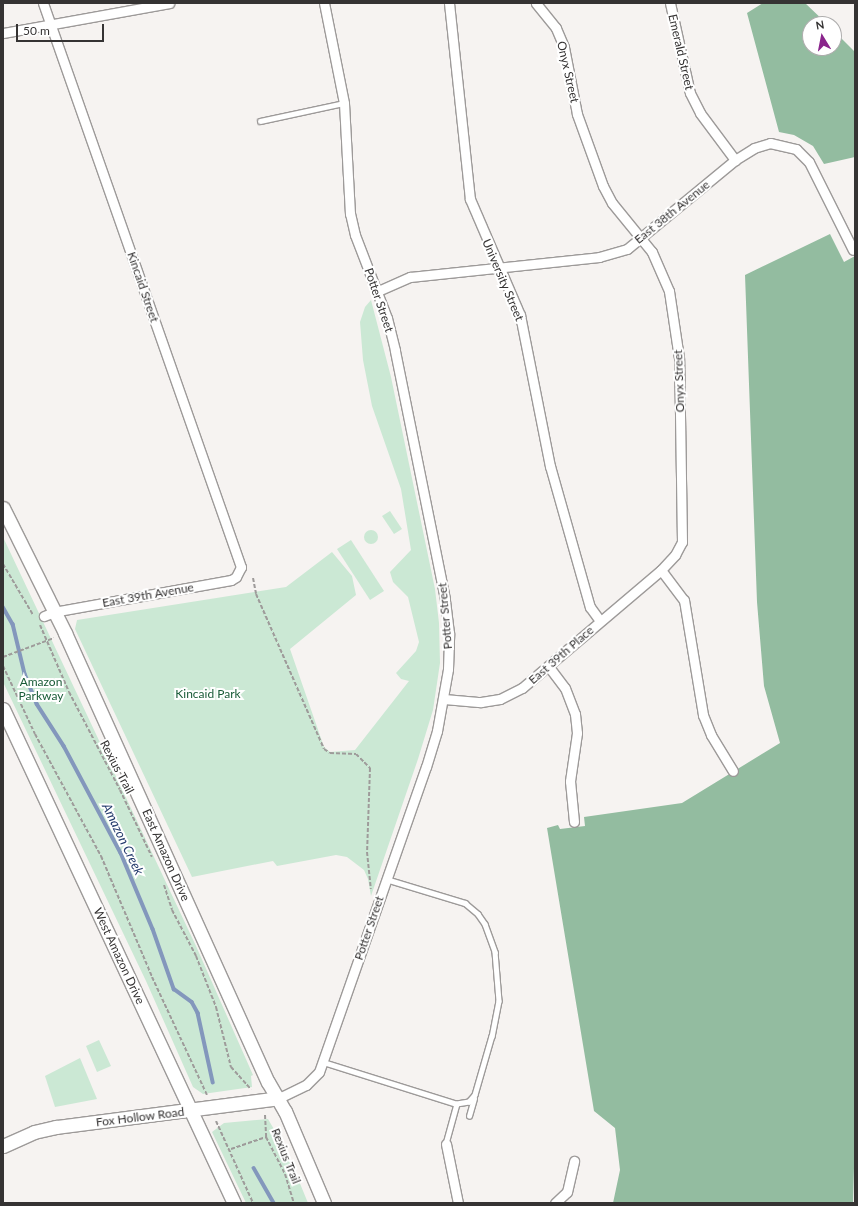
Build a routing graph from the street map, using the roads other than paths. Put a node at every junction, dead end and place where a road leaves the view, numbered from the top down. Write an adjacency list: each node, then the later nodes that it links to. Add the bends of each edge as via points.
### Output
1 (43, 3): 7 (street, Kincaid Street)
2 (170, 3): 7 (street)
3 (324, 3): 9 (street, Potter Street)
4 (449, 3): 14 (street, University Street, via 470,199)
5 (536, 3): 12 (street, Onyx Street, via 556,28 564,47 577,114 603,186 612,203)
6 (670, 3): 11 (street, Emerald Street, via 690,93 700,113)
7 (50, 24): 8 (street); 18 (street, Kincaid Street, via 240,561)
8 (3, 33)
9 (344, 103): 10 (lane); 15 (street, Potter Street, via 350,214 355,235)
10 (260, 121)
11 (734, 160): 12 (street, East 38th Avenue); 13 (street, East 38th Avenue, via 754,148 770,144 788,146 803,154 816,172)
12 (641, 239): 14 (street, East 38th Avenue, via 627,249 599,258); 17 (street, Onyx Street, via 652,252 669,291 679,358 683,534 675,555)
13 (853, 250)
14 (499, 267): 15 (street, East 38th Avenue, via 410,277); 20 (street, University Street, via 520,315 550,466 590,607)
15 (378, 291): 22 (street, Potter Street, via 395,350 445,599 449,633)
16 (3, 508): 19 (street, East Amazon Drive)
17 (661, 570): 20 (street, East 39th Place); 24 (street, via 684,600 703,715)
18 (239, 572): 19 (street, East 39th Avenue, via 231,580)
19 (49, 614): 29 (street, East Amazon Drive, via 268,1082)
20 (600, 621): 21 (street, East 39th Place)
21 (549, 667): 22 (street, East 39th Place, via 522,688 500,699 471,703); 25 (street, via 565,688 575,714 577,733 570,781)
22 (444, 700): 26 (street, Potter Street, via 426,767)
23 (3, 709): 31 (street, West Amazon Drive)
24 (733, 771)
25 (574, 822)
26 (386, 879): 27 (street, Potter Street); 28 (lane, via 465,903 478,914 490,936 498,966 499,1001)
27 (323, 1062): 29 (street, Potter Street, via 312,1081); 30 (lane)
28 (475, 1095): 30 (lane, via 469,1102); 32 (lane)
29 (279, 1098): 31 (street, Fox Hollow Road); 38 (street, East Amazon Drive)
30 (457, 1104): 33 (lane)
31 (190, 1111): 34 (street, Fox Hollow Road, via 56,1127 34,1132); 37 (street, West Amazon Drive)
32 (469, 1116)
33 (446, 1144): 39 (street)
34 (3, 1146)
35 (574, 1161): 36 (street, via 567,1192)
36 (556, 1202): 40 (street)
37 (234, 1203)
38 (324, 1203)
39 (458, 1203)
40 (570, 1203)

